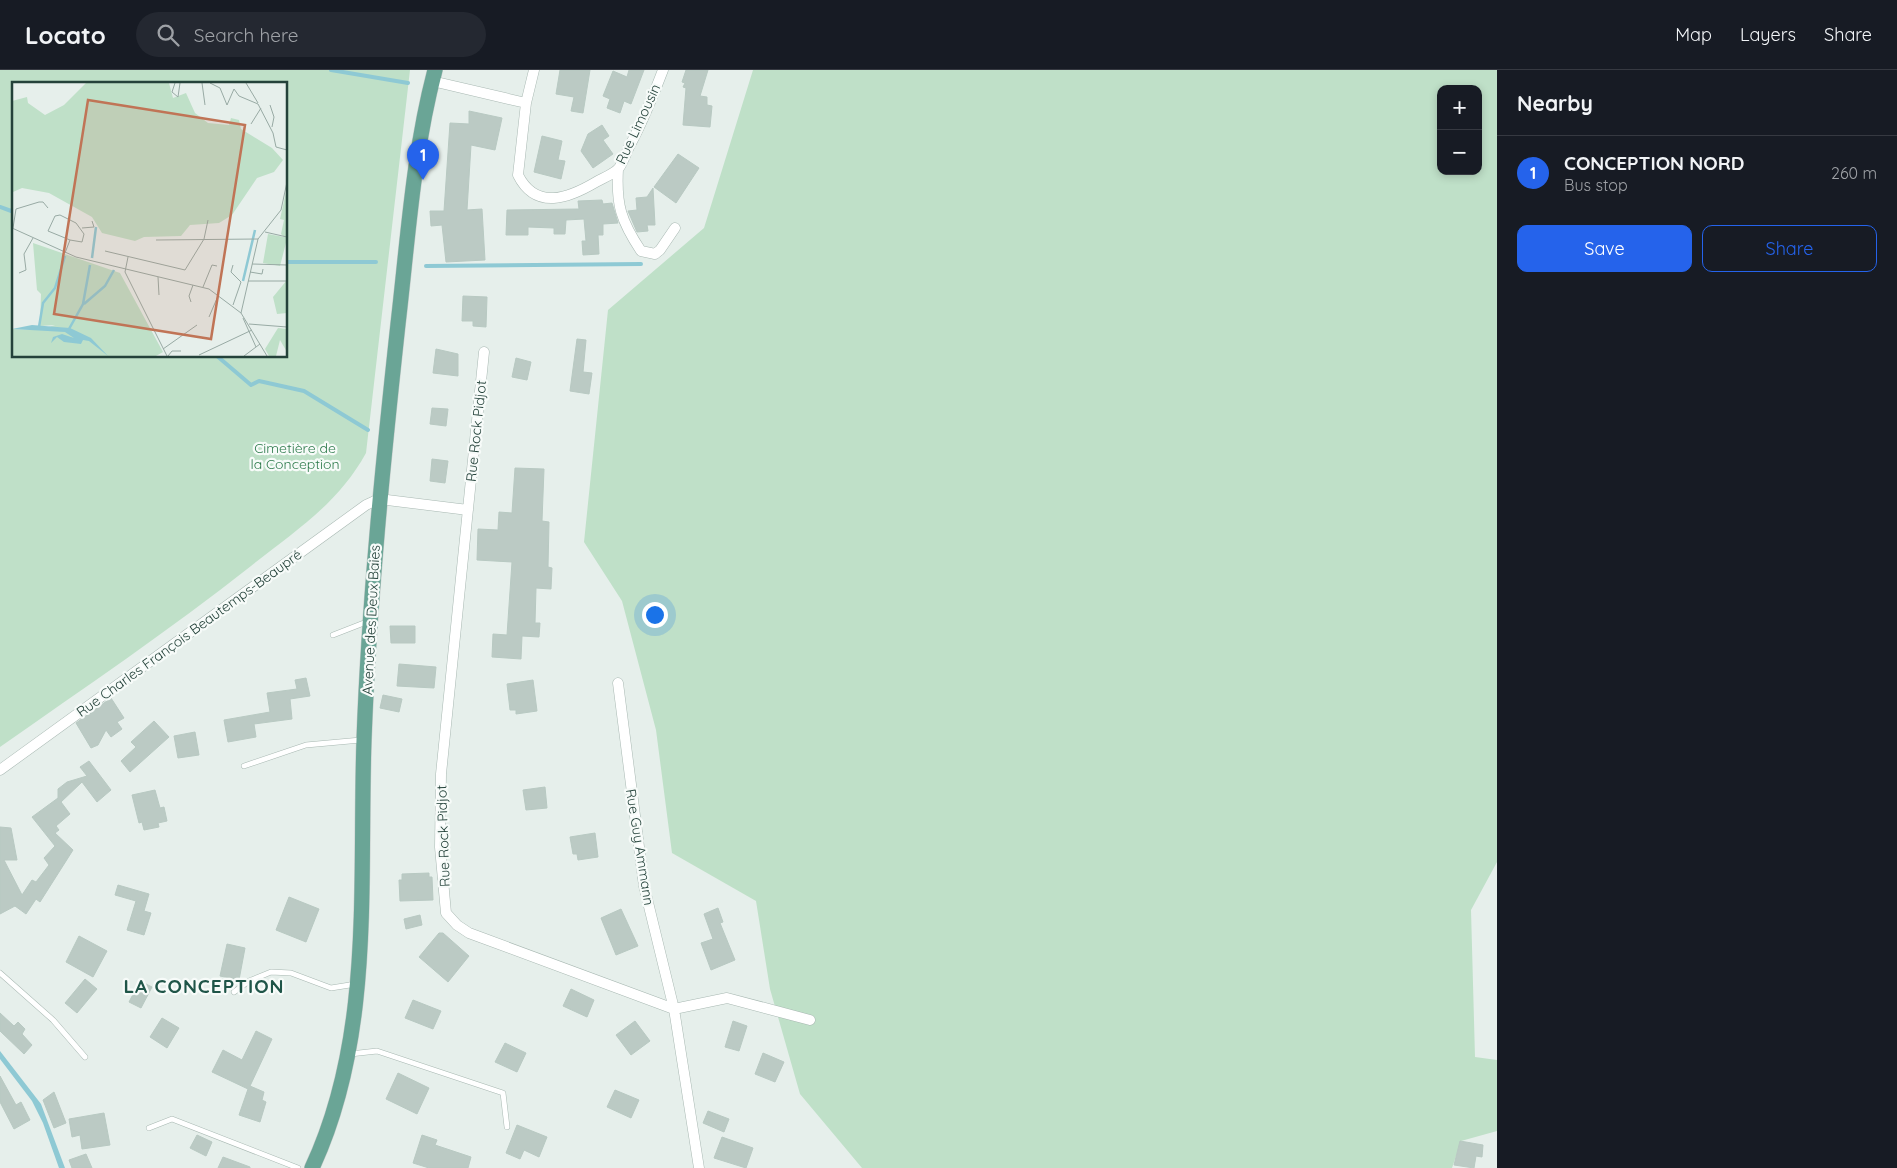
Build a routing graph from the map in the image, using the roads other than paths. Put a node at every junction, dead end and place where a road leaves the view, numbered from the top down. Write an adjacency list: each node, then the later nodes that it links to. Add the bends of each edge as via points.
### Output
1 (534, 70): 4 (street, Rue Limousin)
2 (663, 70): 5 (street, Rue Limousin, via 643,122)
3 (433, 75): 4 (street); 8 (main road, Avenue des Deux Baies, via 416,161)
4 (526, 102): 5 (street, Rue Limousin, via 518,175 523,185 533,193 547,198 563,198)
5 (618, 169): 6 (street, via 619,210 641,252 655,254)
6 (675, 228)
7 (484, 352): 9 (street, Rue Rock Pidjot)
8 (379, 499): 9 (street); 10 (main road, Avenue des Deux Baies); 15 (street, Rue Charles François Beautemps-Beaupré, via 366,505)
9 (468, 510): 19 (street, Rue Rock Pidjot, via 441,774 440,847 446,913 469,933)
10 (369, 620): 11 (lane); 13 (main road, Avenue des Deux Baies)
11 (333, 635)
12 (618, 683): 19 (street, Rue Guy Ammann, via 644,886)
13 (364, 740): 14 (lane, via 306,744); 17 (main road, Avenue des Deux Baies)
14 (244, 766)
15 (0, 770)
16 (0, 973): 22 (lane, via 53,1020)
17 (359, 983): 18 (lane, via 331,988 291,973 272,972 249,981); 21 (main road, Avenue des Deux Baies)
18 (234, 992)
19 (674, 1009): 20 (street, via 727,998); 27 (street)
20 (810, 1020)
21 (349, 1054): 23 (lane, via 377,1051 503,1093); 26 (main road, Avenue des Deux Baies, via 337,1100)
22 (85, 1057)
23 (507, 1127)
24 (149, 1128): 25 (lane, via 172,1119)
25 (298, 1168)
26 (312, 1168)
27 (699, 1168)

